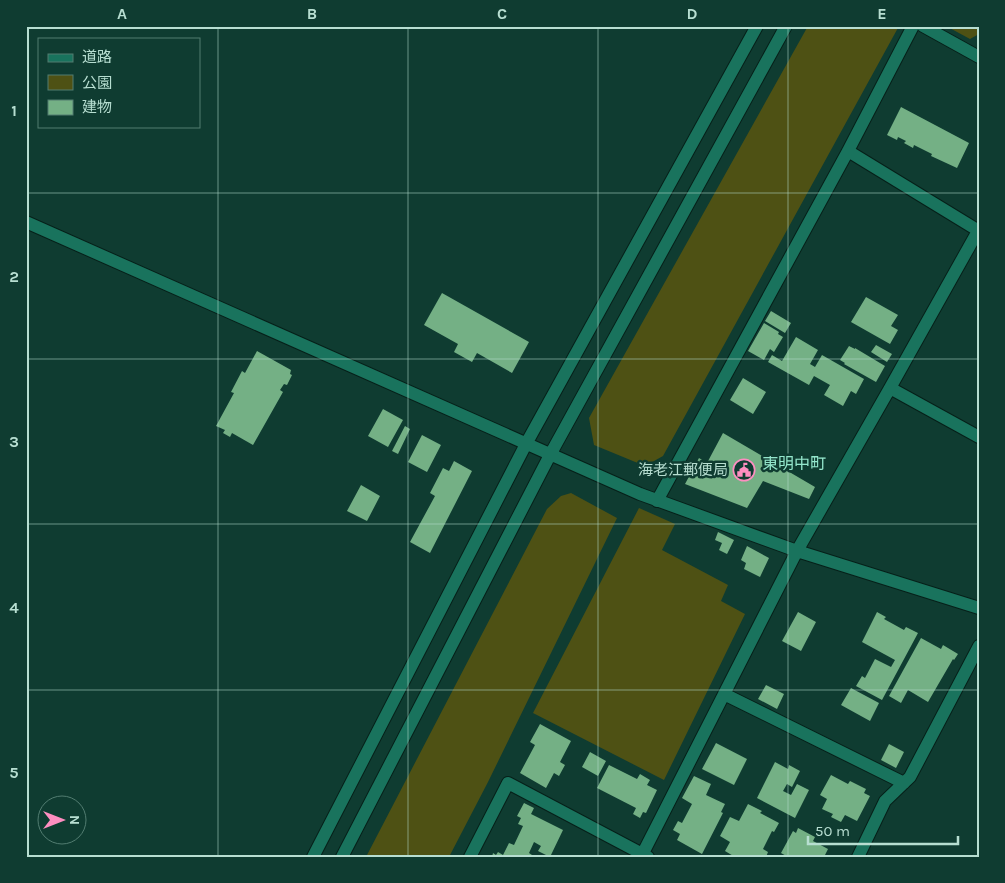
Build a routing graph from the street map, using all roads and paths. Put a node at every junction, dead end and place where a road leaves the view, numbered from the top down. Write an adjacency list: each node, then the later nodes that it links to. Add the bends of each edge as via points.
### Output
1 (757, 26): 11 (street)
2 (786, 26): 12 (street)
3 (912, 26): 6 (street)
4 (923, 26): 5 (street)
5 (978, 55)
6 (848, 151): 8 (street); 13 (street)
7 (26, 222): 11 (street)
8 (978, 231): 9 (street)
9 (890, 388): 10 (street); 14 (street)
10 (979, 437)
11 (526, 444): 12 (street); 20 (street)
12 (550, 455): 13 (street); 21 (street)
13 (657, 501): 14 (street)
14 (797, 551): 15 (street); 17 (street)
15 (979, 608)
16 (979, 646): 18 (street)
17 (724, 694): 18 (street); 19 (street)
18 (904, 783): 23 (street, via 885,801)
19 (644, 856): 22 (street, via 508,783)
20 (313, 857)
21 (342, 857)
22 (470, 857)
23 (858, 857)

